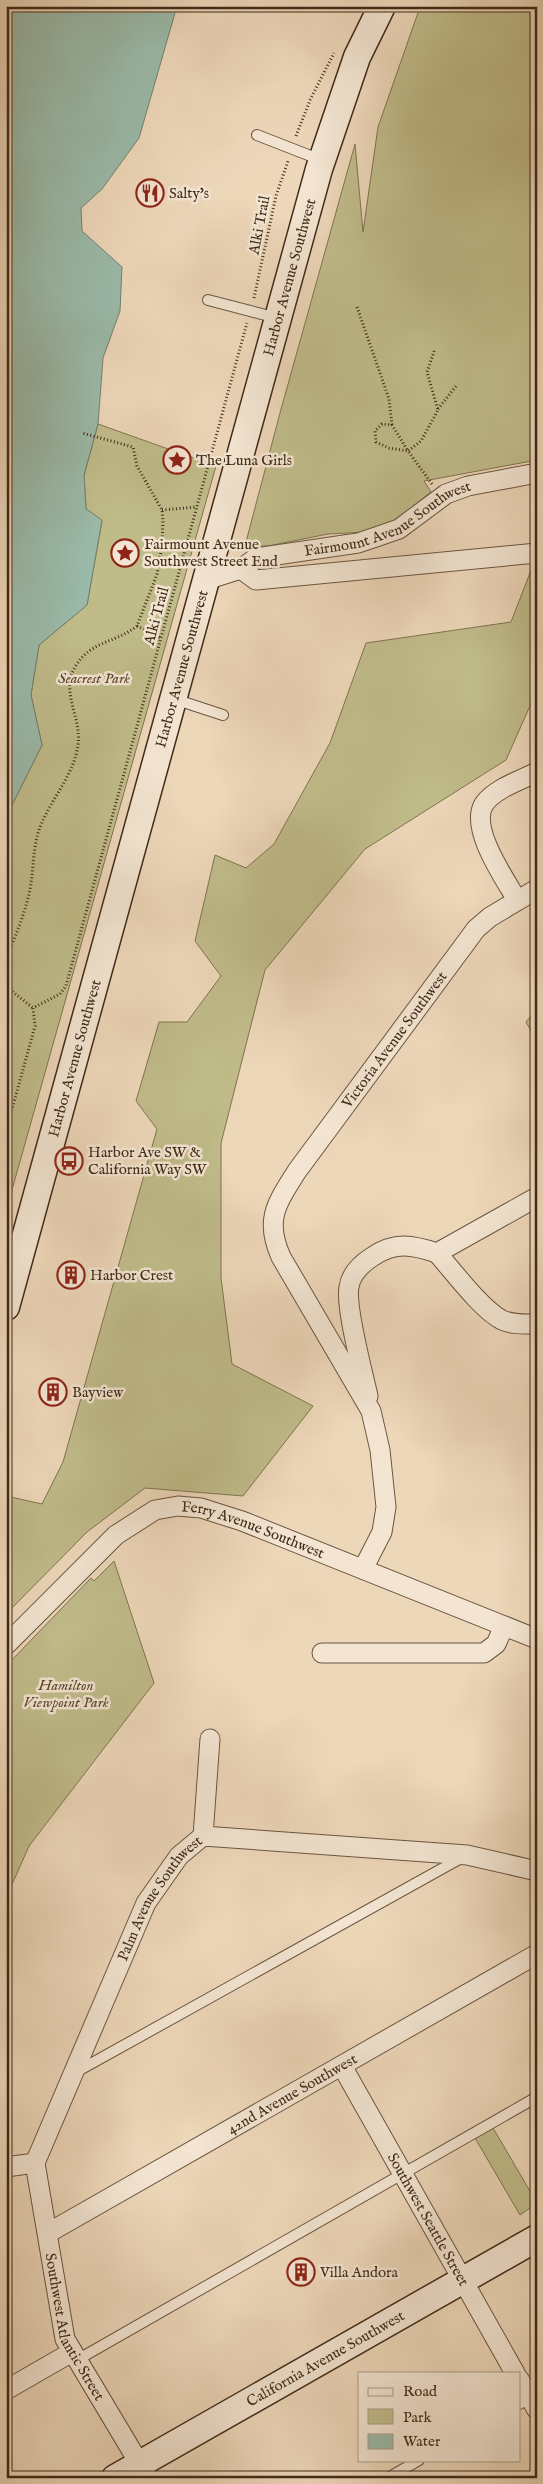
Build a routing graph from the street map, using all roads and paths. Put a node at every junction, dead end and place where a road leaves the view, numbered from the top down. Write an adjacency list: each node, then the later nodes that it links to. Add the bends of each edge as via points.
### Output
1 (382, 6): 5 (main road, Harbor Avenue Southwest, via 357,57)
2 (334, 52): 4 (path, Alki Trail, via 310,100)
3 (257, 134): 4 (lane)
4 (292, 148): 5 (lane); 8 (path, Alki Trail, via 276,196)
5 (322, 160): 9 (main road, Harbor Avenue Southwest)
6 (208, 300): 8 (lane)
7 (357, 307): 13 (path, via 389,399)
8 (251, 311): 9 (lane); 18 (path, Alki Trail)
9 (278, 318): 22 (main road, Harbor Avenue Southwest)
10 (435, 350): 12 (path, via 428,372)
11 (457, 385): 12 (path)
12 (438, 410): 15 (path, via 421,442)
13 (392, 425): 15 (path); 15 (path, via 382,424 375,431 376,442)
14 (82, 433): 19 (path, via 133,447 141,476)
15 (408, 451): 17 (path)
16 (537, 473): 17 (street, Fairmount Avenue Southwest, via 468,486)
17 (442, 497): 21 (street, Fairmount Avenue Southwest, via 399,529 358,543 256,558)
18 (197, 507): 19 (path); 24 (path, Alki Trail)
19 (162, 510): 23 (path, Alki Trail, via 163,533 158,566)
20 (537, 553): 21 (street, Fairmount Avenue Southwest, via 256,580)
21 (241, 569): 22 (street, Fairmount Avenue Southwest)
22 (206, 580): 25 (main road, Harbor Avenue Southwest)
23 (137, 626): 24 (path); 30 (path, Alki Trail, via 94,647 74,670 70,692 79,729 78,745 66,779 38,832 29,895)
24 (162, 638): 32 (path, Alki Trail, via 66,986 60,994)
25 (173, 699): 26 (lane); 36 (main road, Harbor Avenue Southwest)
26 (222, 715)
27 (537, 772): 29 (street, via 493,796 484,804 480,818 490,853)
28 (537, 889): 29 (street, Victoria Avenue Southwest)
29 (517, 900): 38 (street, Victoria Avenue Southwest, via 476,929 297,1171 274,1212 274,1241 281,1257)
30 (6, 958)
31 (6, 979): 32 (path, via 14,992)
32 (33, 1008): 33 (path, via 35,1026)
33 (6, 1131)
34 (537, 1197): 35 (street)
35 (438, 1253): 37 (street, via 502,1320 514,1324); 38 (street, via 412,1245 394,1246 363,1263 354,1274 349,1287 349,1303)
36 (6, 1307)
37 (537, 1324)
38 (371, 1411): 39 (street, via 380,1450 386,1507 382,1532)
39 (363, 1569): 40 (street, Ferry Avenue Southwest); 42 (street, Ferry Avenue Southwest, via 201,1508 178,1506 155,1510 116,1535)
40 (504, 1626): 41 (street, Ferry Avenue Southwest); 43 (street, via 496,1644 484,1653)
41 (537, 1639)
42 (6, 1646)
43 (322, 1653)
44 (210, 1739): 45 (street)
45 (203, 1836): 46 (street, Palm Avenue Southwest); 50 (street, Palm Avenue Southwest, via 179,1856 146,1903)
46 (467, 1854): 47 (street, Palm Avenue Southwest); 50 (lane)
47 (537, 1870)
48 (537, 1954): 49 (street, 42nd Avenue Southwest)
49 (342, 2066): 54 (street, Southwest Seattle Street); 55 (street, 42nd Avenue Southwest)
50 (73, 2074): 52 (street, Palm Avenue Southwest)
51 (537, 2097): 54 (lane)
52 (36, 2163): 53 (street); 55 (street, Southwest Atlantic Street)
53 (6, 2167)
54 (403, 2174): 57 (street, Southwest Seattle Street); 58 (lane)
55 (48, 2233): 58 (street, Southwest Atlantic Street, via 64,2335)
56 (537, 2238): 57 (main road, California Avenue Southwest)
57 (463, 2280): 59 (street, Southwest Seattle Street); 64 (main road, California Avenue Southwest)
58 (75, 2356): 61 (street); 64 (street, Southwest Atlantic Street)
59 (515, 2372)
60 (520, 2381): 62 (street)
61 (6, 2390)
62 (531, 2402)
63 (416, 2462): 66 (lane)
64 (144, 2471): 65 (main road, California Avenue Southwest)
65 (115, 2478)
66 (388, 2478)

